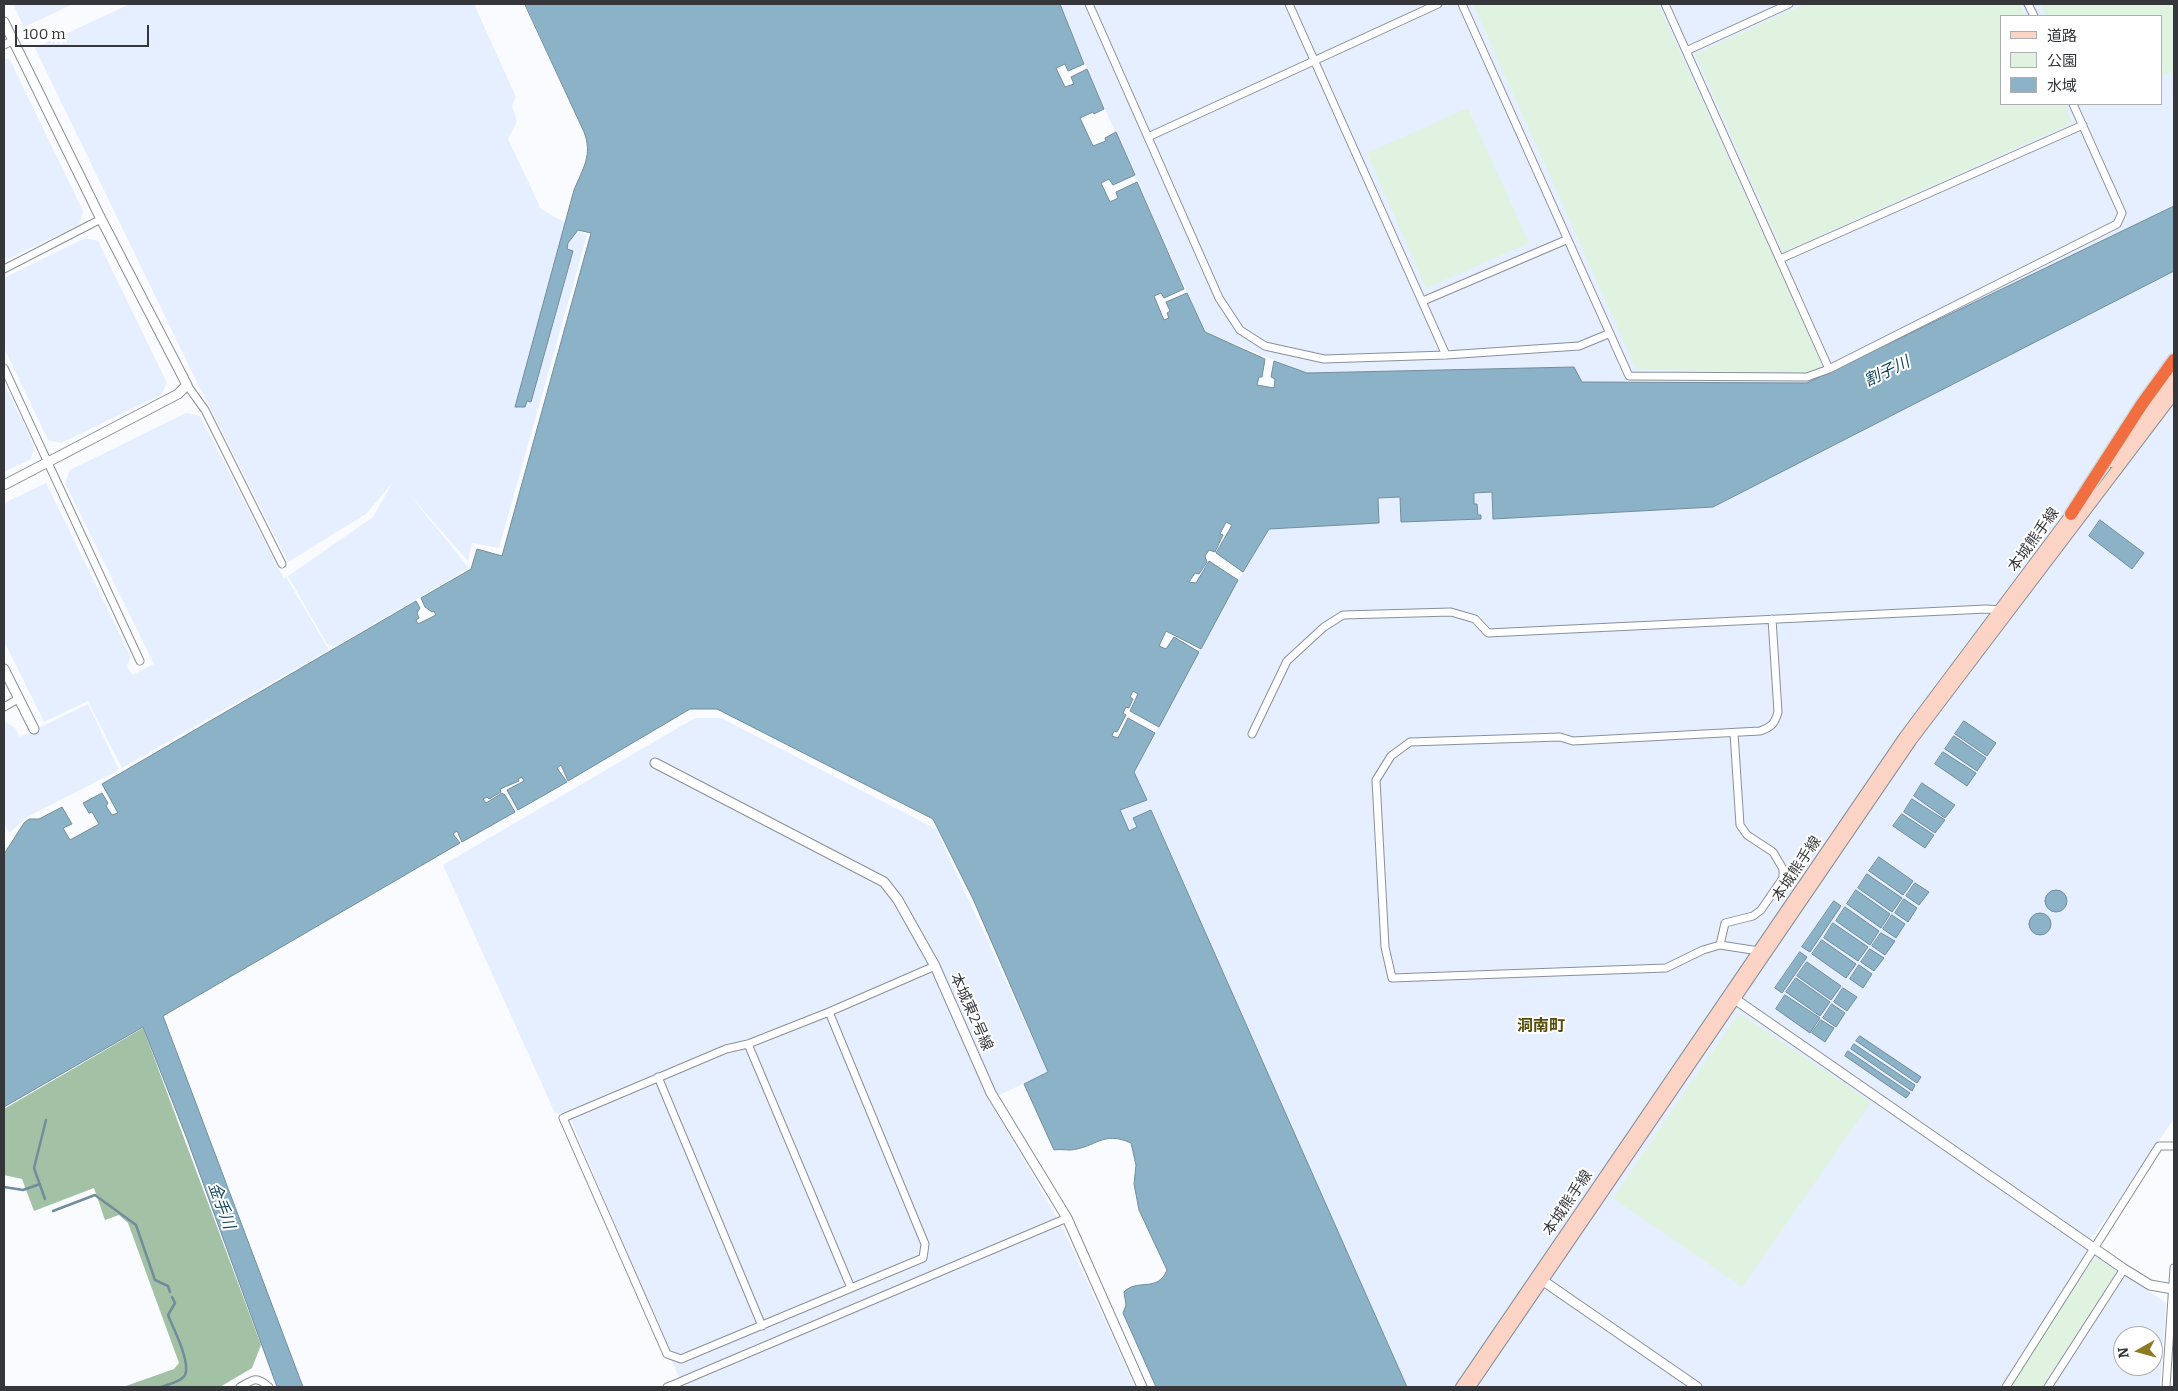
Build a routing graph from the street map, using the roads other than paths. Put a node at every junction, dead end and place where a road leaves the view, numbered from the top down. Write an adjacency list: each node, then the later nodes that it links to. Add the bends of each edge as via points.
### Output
1 (1089, 4): 13 (street)
2 (1289, 4): 10 (street)
3 (1438, 4): 10 (street)
4 (1462, 4): 15 (street)
5 (1665, 4): 9 (street)
6 (1789, 4): 9 (street)
7 (4, 22): 8 (street)
8 (8, 43): 14 (street)
9 (1686, 51): 16 (street)
10 (1314, 59): 13 (street); 18 (street)
11 (2073, 105): 12 (street)
12 (2083, 125): 16 (street); 23 (street, via 2122,212 2117,224)
13 (1148, 136): 20 (street, via 1219,298 1240,330 1264,346 1324,359)
14 (101, 219): 17 (street); 25 (street)
15 (1566, 240): 18 (street); 19 (street)
16 (1780, 259): 23 (street)
17 (4, 269)
18 (1423, 301): 20 (street)
19 (1608, 334): 20 (street, via 1579,346); 23 (street, via 1629,376 1807,377)
20 (1446, 355)
21 (2174, 360): 29 (highway)
22 (4, 368): 27 (street)
23 (1829, 369)
24 (2174, 379): 29 (main road, 本城熊手線)
25 (187, 385): 27 (street, via 178,394); 30 (street, via 205,410)
26 (2174, 394): 31 (main road, 本城熊手線)
27 (49, 462): 28 (street); 33 (street)
28 (4, 485)
29 (2071, 514): 31 (main road, 本城熊手線)
30 (282, 564)
31 (2004, 611): 32 (street); 42 (main road, 本城熊手線, via 1906,736); 44 (main road, 本城熊手線)
32 (1772, 619): 38 (street, via 1778,712 1775,723 1760,732); 39 (street, via 1488,633 1476,620 1451,612 1343,616 1324,627 1287,661)
33 (140, 661)
34 (4, 669): 35 (street)
35 (18, 699): 36 (street); 37 (street)
36 (4, 707)
37 (34, 729)
38 (1734, 733): 41 (street, via 1740,825 1747,835 1773,852 1783,869 1783,878 1761,910 1753,916 1724,923); 41 (street, via 1572,741 1560,737 1410,742 1391,756 1376,780 1385,947 1392,978 1666,968)
39 (1252, 734)
40 (655, 763): 43 (street, 本城東2号線, via 884,882 898,900)
41 (1720, 945): 42 (street)
42 (1759, 951): 44 (main road, 本城熊手線)
43 (935, 966): 45 (street); 49 (street, 本城東2号線, via 991,1093)
44 (1732, 997): 50 (street); 53 (main road, 本城熊手線)
45 (829, 1012): 46 (street); 54 (street, via 925,1244 923,1258)
46 (748, 1044): 47 (street, via 726,1049); 54 (street)
47 (658, 1077): 56 (street); 56 (street, via 563,1118 667,1354 681,1359)
48 (2174, 1146): 50 (street, via 2159,1146)
49 (1067, 1218): 57 (street); 61 (street, 本城東2号線)
50 (2095, 1249): 52 (street); 65 (street)
51 (2174, 1268): 55 (street)
52 (2124, 1269): 55 (street, via 2150,1285); 66 (street)
53 (1539, 1278): 62 (main road, 本城熊手線); 63 (main road, 本城熊手線); 64 (street)
54 (851, 1288): 56 (street)
55 (2173, 1289): 67 (street)
56 (762, 1326)
57 (676, 1385): 60 (street)
58 (240, 1387): 59 (street, via 260,1380)
59 (269, 1387)
60 (666, 1387)
61 (1142, 1387)
62 (1460, 1387)
63 (1470, 1387)
64 (1697, 1387)
65 (2006, 1387)
66 (2048, 1387)
67 (2166, 1387)

